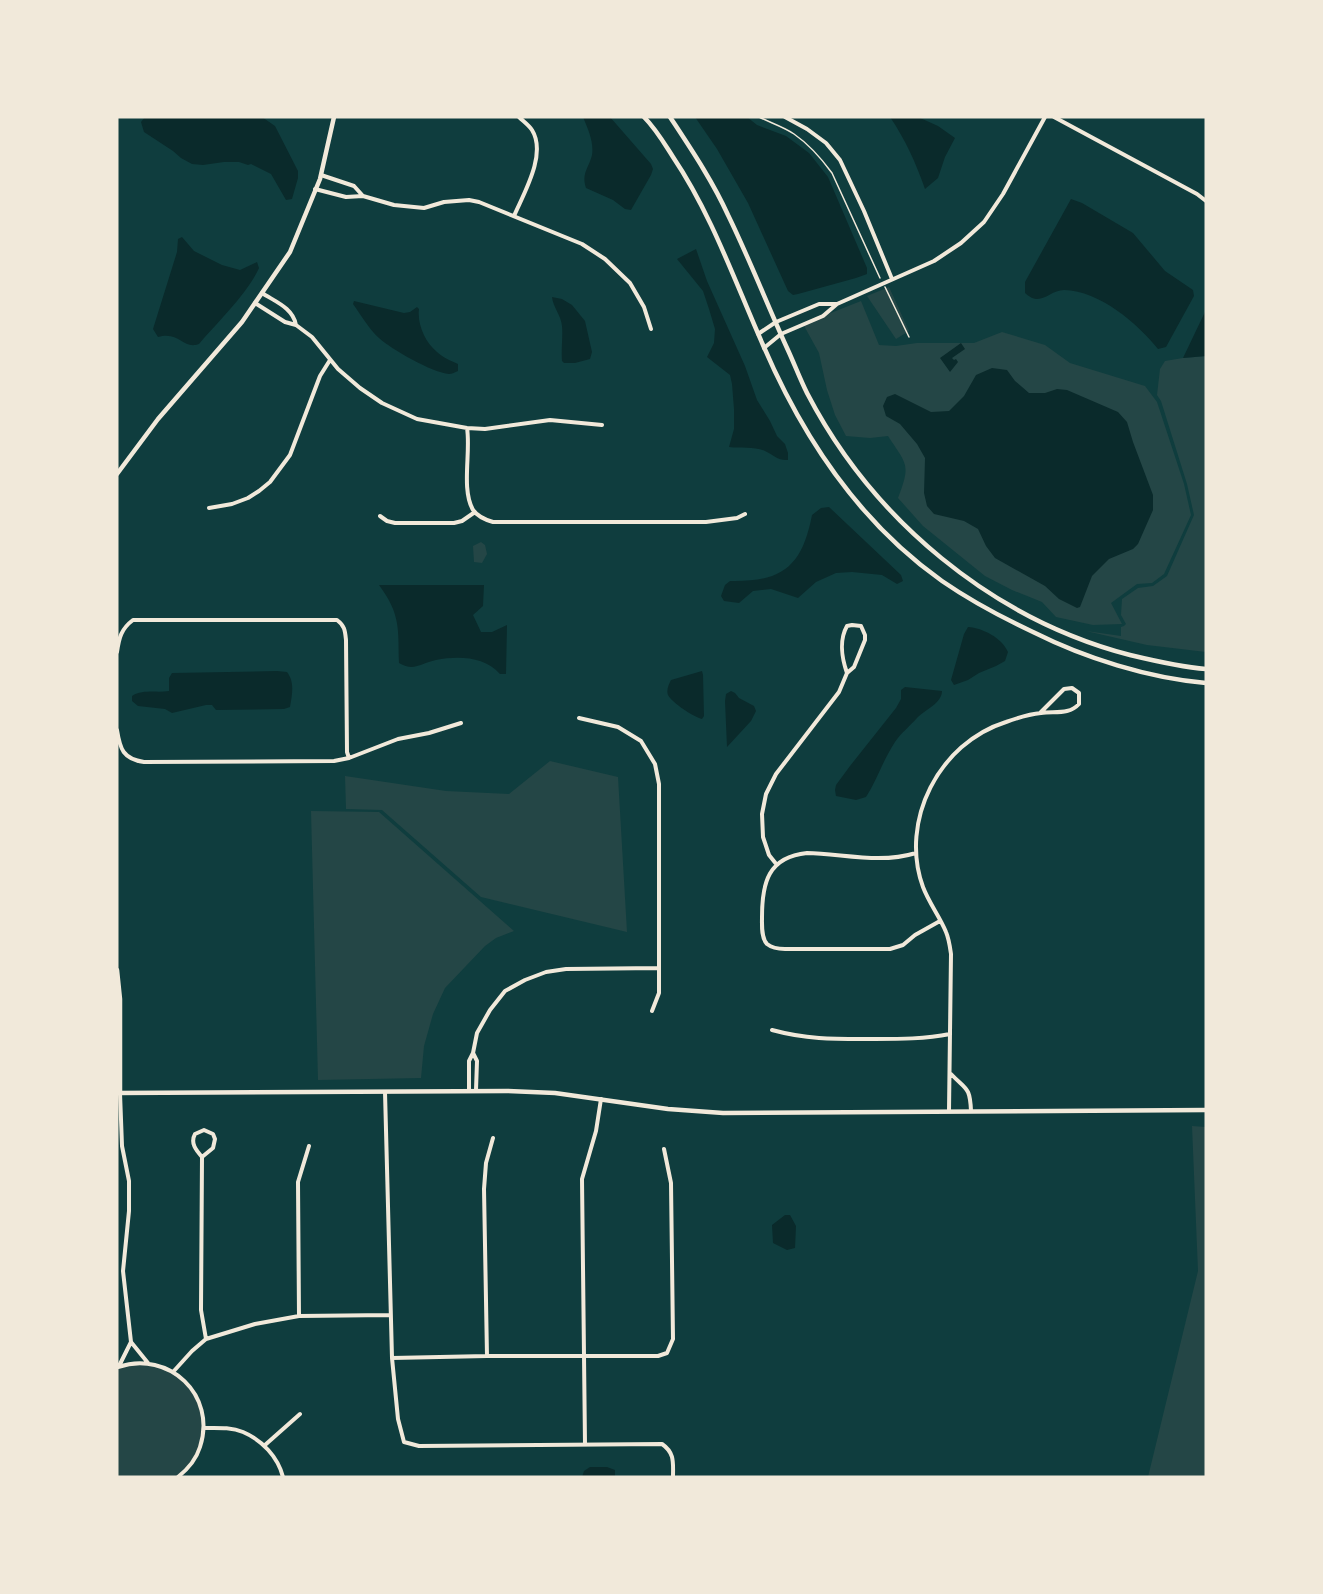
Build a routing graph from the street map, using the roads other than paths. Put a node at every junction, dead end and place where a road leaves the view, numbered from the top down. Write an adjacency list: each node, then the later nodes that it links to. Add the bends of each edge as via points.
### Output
1 (519, 117): 12 (street, via 532,131 537,151)
2 (644, 117): 20 (street, via 686,176)
3 (670, 117): 17 (street, via 703,166 728,214)
4 (785, 117): 13 (street, via 826,143 840,160)
5 (1045, 117): 13 (street, via 984,222 948,253)
6 (1054, 117): 11 (street)
7 (334, 118): 8 (street)
8 (321, 176): 9 (street); 10 (street, via 354,186)
9 (315, 189): 10 (street); 14 (street, via 290,252)
10 (363, 196): 12 (street, via 424,208 469,200)
11 (1206, 201)
12 (514, 216): 19 (street, via 582,243 605,259 630,283)
13 (892, 279): 16 (street)
14 (262, 293): 15 (street); 18 (street, via 291,311)
15 (255, 303): 18 (street); 26 (street)
16 (837, 304): 17 (street, via 819,304); 21 (street, via 823,316)
17 (776, 322): 20 (street); 21 (street)
18 (296, 325): 23 (street, via 312,337)
19 (651, 328)
20 (758, 334): 22 (street)
21 (781, 334): 22 (street); 32 (street, via 807,392 846,456 910,530 957,570 1005,603 1082,640 1151,660)
22 (764, 348): 34 (street, via 818,450 854,498 898,544 941,580 990,612 1065,648 1124,667)
23 (330, 360): 25 (street, via 371,397 394,409 427,422); 27 (street, via 320,376 290,455 270,482 248,498)
24 (602, 425): 25 (street, via 550,420)
25 (467, 428): 28 (street, via 468,494)
26 (117, 474)
27 (210, 508)
28 (475, 512): 29 (street, via 486,520 509,523 705,522); 30 (street, via 462,521 447,524 395,523)
29 (745, 514)
30 (380, 516)
31 (117, 652): 39 (street, via 123,628 133,620 337,620 345,630)
32 (1206, 669)
33 (847, 673): 33 (street, via 854,667 865,640 861,626 847,626 843,633); 41 (street, via 839,692 776,774 766,794 763,837)
34 (1206, 683)
35 (1040, 713): 35 (street, via 1071,711 1079,704 1079,693 1064,688); 40 (street, via 987,730 960,747 942,767 927,792)
36 (579, 718): 43 (street, via 618,727 641,741 655,764 659,784)
37 (461, 723): 39 (street, via 398,739)
38 (117, 730): 39 (street, via 125,755 144,762)
39 (349, 758)
40 (916, 853): 41 (street, via 872,858 807,853); 42 (street, via 923,887)
41 (777, 865): 42 (street, via 766,880 762,898 763,935 769,946 896,948)
42 (940, 921): 47 (street, via 951,954)
43 (659, 968): 45 (street, via 659,993); 48 (street, via 566,969 525,980 505,991 490,1010 477,1033)
44 (117, 970): 53 (street)
45 (651, 1011)
46 (772, 1030): 47 (street, via 819,1040 917,1039)
47 (950, 1034): 49 (street)
48 (473, 1053): 50 (street, via 477,1061); 51 (street, via 469,1061)
49 (950, 1073): 56 (street); 57 (street, via 968,1090)
50 (476, 1090): 51 (street); 54 (street)
51 (469, 1091): 52 (street)
52 (386, 1092): 53 (street); 62 (street)
53 (118, 1093): 65 (street, via 129,1181 123,1271)
54 (602, 1099): 56 (street, via 723,1113); 67 (street, via 582,1179)
55 (1206, 1110): 57 (street)
56 (949, 1111): 57 (street)
57 (971, 1111)
58 (493, 1138): 66 (street, via 484,1188)
59 (309, 1146): 63 (street, via 298,1182)
60 (664, 1149): 67 (street, via 671,1183 673,1339 667,1353 658,1356)
61 (202, 1157): 61 (street, via 213,1148 215,1139 204,1130 193,1139); 64 (street, via 201,1310)
62 (390, 1315): 63 (street); 68 (street)
63 (299, 1316): 64 (street)
64 (206, 1339): 71 (street)
65 (131, 1342): 69 (street); 70 (street)
66 (487, 1356): 67 (street); 68 (street)
67 (584, 1357): 74 (street)
68 (392, 1358): 74 (street, via 404,1442 419,1446)
69 (149, 1363): 70 (street); 71 (street)
70 (118, 1367)
71 (173, 1372): 73 (street, via 196,1396)
72 (300, 1414): 75 (street)
73 (204, 1428): 75 (street, via 243,1432); 76 (street, via 200,1448)
74 (585, 1444): 78 (street, via 663,1444 673,1456)
75 (265, 1445): 77 (street)
76 (178, 1477)
77 (283, 1477)
78 (673, 1477)

